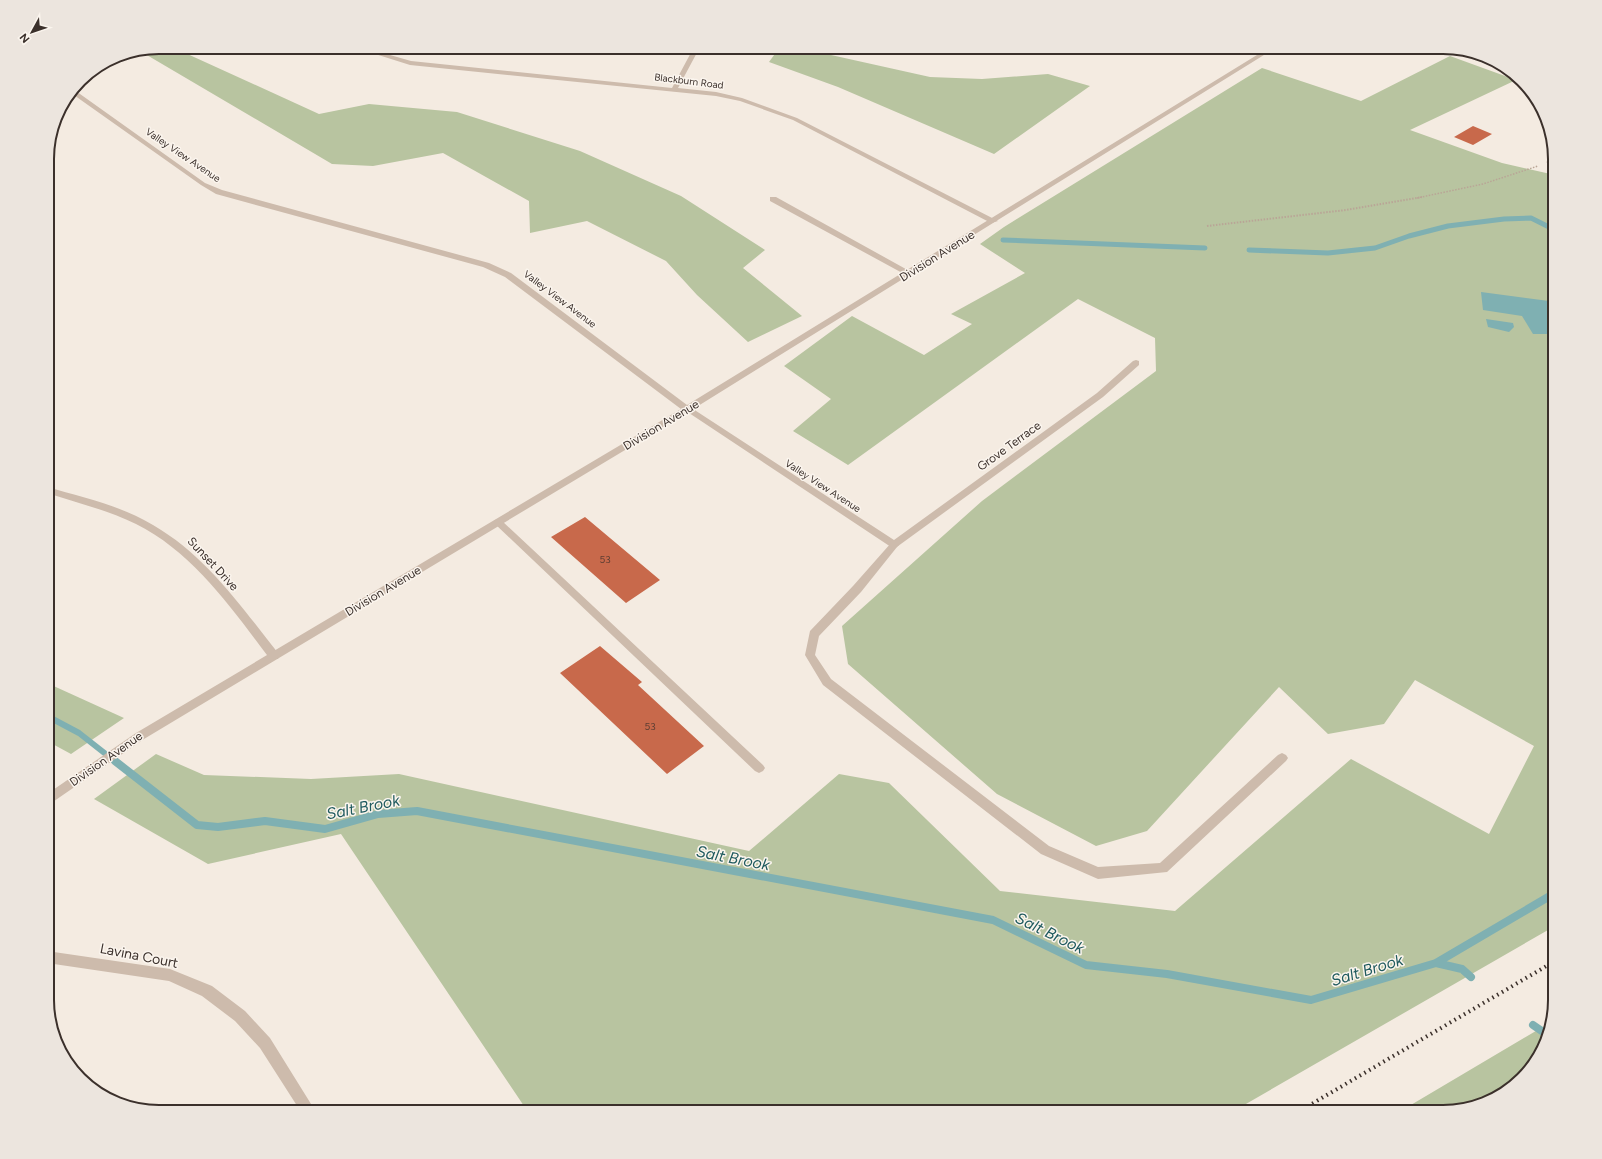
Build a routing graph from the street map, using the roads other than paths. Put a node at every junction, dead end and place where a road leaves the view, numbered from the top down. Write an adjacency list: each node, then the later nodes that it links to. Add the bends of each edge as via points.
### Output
1 (380, 54): 4 (street, Blackburn Road, via 410,63)
2 (694, 54): 4 (street)
3 (1263, 54): 7 (street, Division Avenue)
4 (674, 89): 7 (street, Blackburn Road, via 742,100 795,119)
5 (77, 94): 10 (street, Valley View Avenue, via 203,184 219,192 486,265 508,275)
6 (773, 198): 8 (street)
7 (994, 221): 8 (street, Division Avenue)
8 (910, 273): 10 (street, Division Avenue)
9 (1136, 364): 13 (street, Grove Terrace, via 1100,395)
10 (687, 409): 12 (street, Division Avenue); 13 (street, Valley View Avenue)
11 (54, 492): 14 (street, Sunset Drive, via 110,510 149,526 180,546 211,577)
12 (498, 522): 14 (street, Division Avenue); 16 (street)
13 (894, 545): 15 (street, Grove Terrace, via 858,589 814,634 810,656 827,682 1045,850 1098,873 1163,868)
14 (274, 656): 17 (street, Division Avenue, via 140,736)
15 (1282, 758)
16 (759, 768)
17 (54, 796)
18 (54, 957): 19 (street, Lavina Court, via 170,975 207,992 240,1016 265,1043)
19 (305, 1105)

